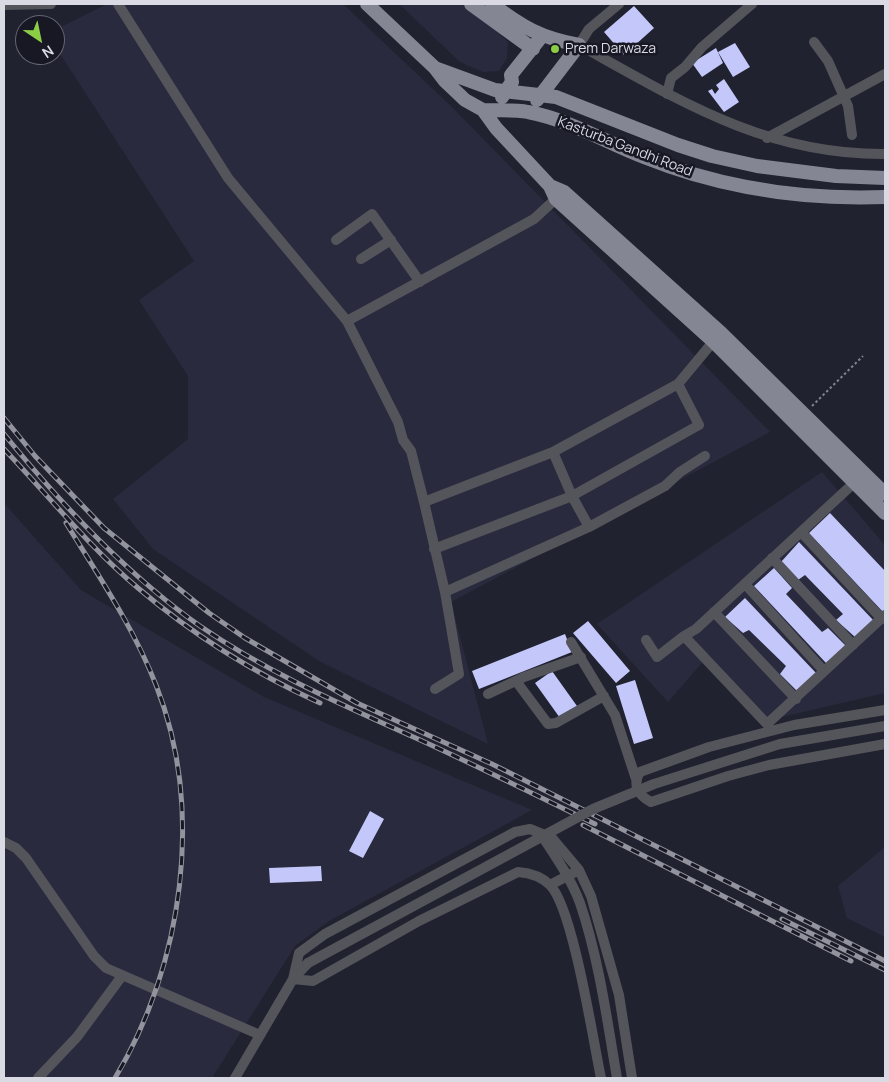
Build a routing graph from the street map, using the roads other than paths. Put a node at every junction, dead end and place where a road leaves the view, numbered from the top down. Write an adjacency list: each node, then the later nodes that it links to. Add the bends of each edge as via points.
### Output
1 (51, 4): 8 (street)
2 (118, 4): 33 (street, via 228,178)
3 (367, 4): 13 (main road)
4 (471, 4): 12 (main road)
5 (492, 4): 9 (main road, via 522,27)
6 (619, 4): 11 (street, via 589,29)
7 (752, 4): 18 (street, via 671,78)
8 (4, 5)
9 (542, 36): 11 (main road); 12 (main road)
10 (814, 42): 19 (street, via 828,61)
11 (579, 45): 14 (main road); 18 (street)
12 (533, 49): 16 (main road, via 511,74 512,82)
13 (435, 68): 16 (main road, Kasturba Gandhi Road); 21 (main road, via 465,100)
14 (560, 70): 17 (main road); 20 (main road, via 560,84)
15 (885, 74): 19 (street)
16 (501, 91): 17 (main road, Kasturba Gandhi Road); 21 (main road)
17 (542, 94): 20 (main road, Kasturba Gandhi Road); 22 (main road)
18 (667, 94): 24 (street)
19 (844, 98): 23 (street); 24 (street)
20 (569, 101): 26 (main road, Kasturba Gandhi Road, via 712,156 765,167)
21 (488, 110): 22 (main road, Kasturba Gandhi Road); 27 (main road, via 496,128)
22 (528, 112): 28 (main road, Kasturba Gandhi Road, via 577,126 644,158 739,187 840,198)
23 (852, 136)
24 (767, 138): 25 (street, via 808,148)
25 (885, 154)
26 (885, 178)
27 (560, 196): 32 (street, via 534,219); 34 (main road)
28 (885, 197)
29 (336, 240): 30 (street, via 372,214)
30 (391, 240): 31 (street); 32 (street)
31 (361, 259)
32 (420, 282): 33 (street)
33 (347, 321): 41 (street, via 411,451)
34 (717, 337): 35 (street); 38 (main road); 39 (main road, via 804,412)
35 (678, 384): 36 (street); 40 (street, via 699,425)
36 (553, 452): 40 (street); 41 (street)
37 (705, 456): 43 (street, via 680,472 666,486)
38 (855, 482): 42 (main road); 44 (street)
39 (885, 494)
40 (572, 496): 43 (street); 45 (street)
41 (424, 502): 45 (street)
42 (885, 513)
43 (589, 527): 48 (street)
44 (801, 532): 46 (street); 50 (street)
45 (434, 550): 48 (street)
46 (772, 558): 47 (street); 54 (street)
47 (745, 584): 49 (street); 56 (street)
48 (445, 592): 58 (street, via 459,674)
49 (714, 612): 51 (street); 61 (street)
50 (883, 617): 54 (street)
51 (684, 636): 52 (street, via 657,656); 61 (street, via 767,724)
52 (646, 640)
53 (571, 642): 55 (street)
54 (853, 645): 56 (street)
55 (580, 657): 57 (street); 60 (street)
56 (823, 670): 61 (street)
57 (516, 681): 59 (street); 60 (street, via 548,724 556,723)
58 (435, 689)
59 (488, 694)
60 (604, 696): 65 (street, via 615,715)
61 (796, 699)
62 (885, 710): 65 (street, via 794,725 709,747 640,772)
63 (885, 726): 66 (street, bridge, via 780,744 718,762 593,809)
64 (885, 744): 65 (street, via 769,765 651,802 640,794)
65 (636, 779)
66 (542, 836): 71 (street, bridge, via 308,962); 76 (street, bridge, via 580,902 602,992)
67 (4, 842): 70 (street, via 26,858 94,956 106,968)
68 (578, 870): 69 (street); 71 (street, via 552,838 530,828 515,832 325,934 299,953); 77 (street, via 591,896 619,995)
69 (550, 886): 71 (street, via 530,873 518,872 419,921 314,981); 75 (street, via 567,920)
70 (122, 976): 72 (street); 73 (street, via 77,1037)
71 (293, 979): 72 (street)
72 (260, 1034): 74 (street)
73 (38, 1078)
74 (234, 1078)
75 (601, 1078)
76 (617, 1078)
77 (632, 1078)

